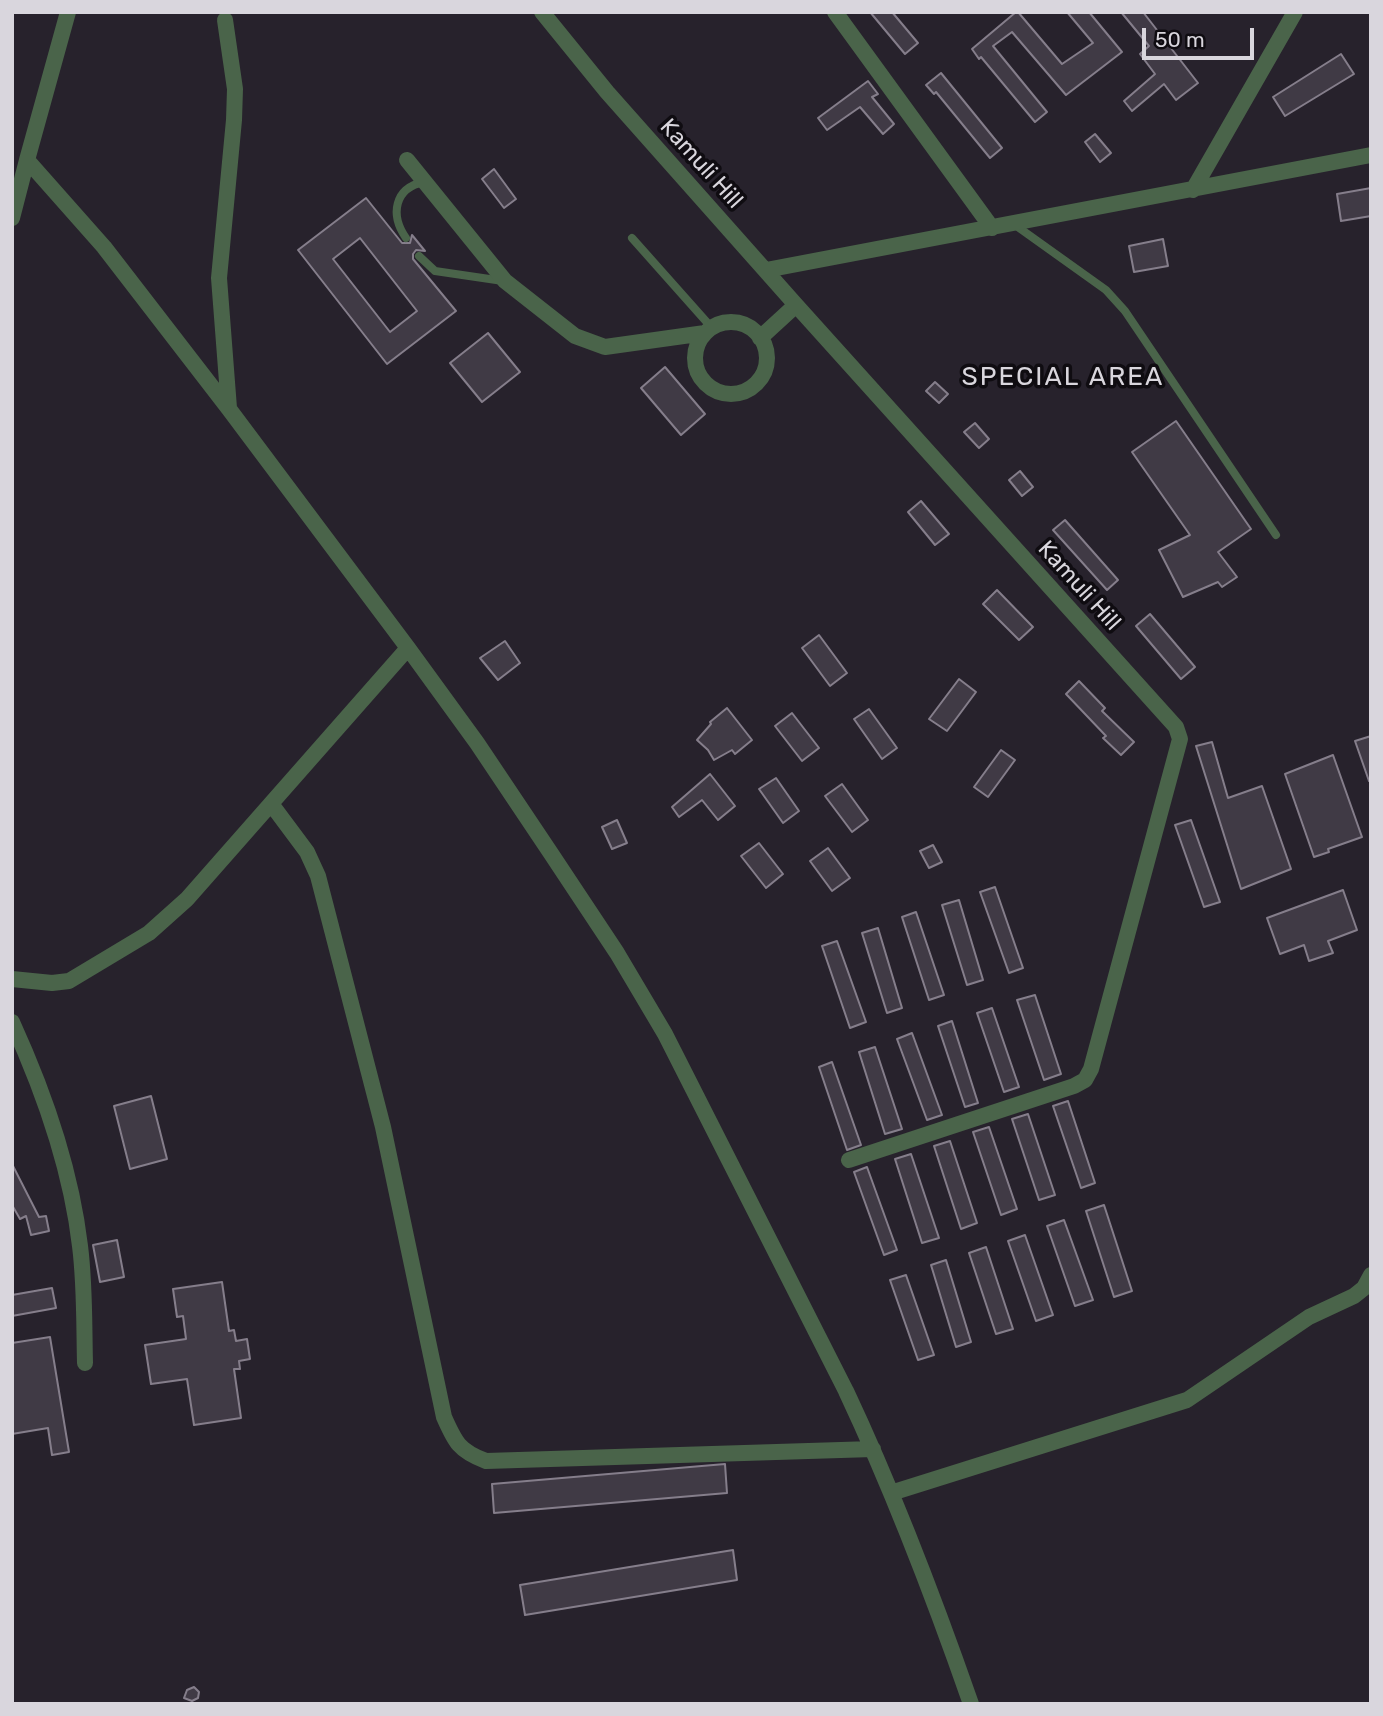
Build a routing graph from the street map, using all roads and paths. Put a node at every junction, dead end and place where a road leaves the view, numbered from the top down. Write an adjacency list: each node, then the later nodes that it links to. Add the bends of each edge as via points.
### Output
1 (68, 12): 7 (street)
2 (542, 12): 17 (street, Kamuli Hill)
3 (835, 12): 13 (street)
4 (1295, 12): 10 (street)
5 (225, 20): 22 (street, via 235,89 219,278)
6 (1371, 155): 10 (street)
7 (27, 160): 11 (street); 22 (street, via 104,247)
8 (407, 160): 9 (street)
9 (424, 182): 14 (lane, via 402,191 398,226); 18 (street)
10 (1193, 190): 12 (street)
11 (12, 218)
12 (1014, 224): 13 (street); 23 (lane, via 1106,290 1125,311)
13 (992, 228): 17 (street)
14 (406, 238)
15 (632, 238): 20 (lane)
16 (419, 256): 18 (lane, via 435,271)
17 (765, 270): 19 (street, Kamuli Hill)
18 (505, 281): 20 (street, via 575,336 597,345 620,346)
19 (796, 305): 21 (street); 28 (street, Kamuli Hill, via 1176,727 1180,739 1091,1069 1084,1080)
20 (709, 331): 21 (street, via 720,324 738,323); 21 (street, via 696,349 696,367 704,382 725,394 749,389 761,378 767,362)
21 (760, 338)
22 (229, 409): 24 (street)
23 (1276, 535)
24 (408, 648): 25 (street); 31 (street, via 552,855 665,1034)
25 (272, 805): 26 (street, via 187,899 149,933 69,981); 31 (street, via 307,852 318,876 383,1127 444,1417 467,1454 486,1461)
26 (12, 979)
27 (12, 1022): 30 (street, via 33,1069 67,1173 80,1245)
28 (849, 1160)
29 (1371, 1275): 32 (street, via 1354,1296 1309,1317 1187,1400)
30 (85, 1363)
31 (873, 1449): 32 (street)
32 (891, 1493): 33 (street)
33 (971, 1704)

